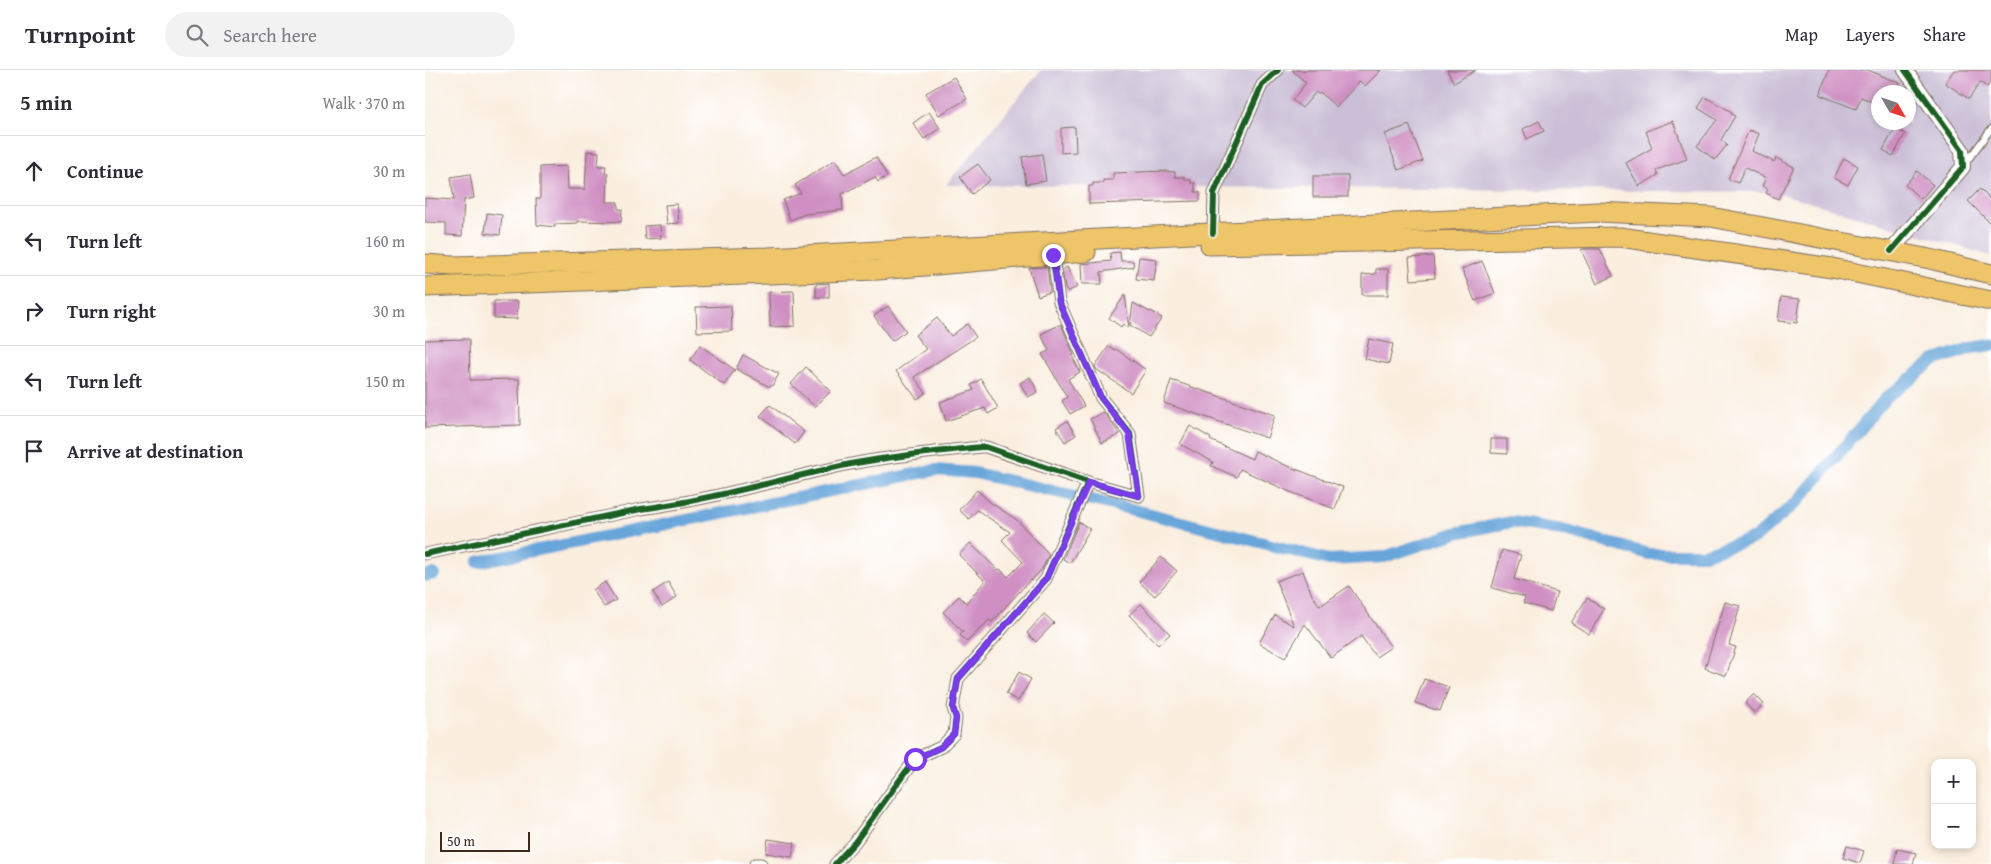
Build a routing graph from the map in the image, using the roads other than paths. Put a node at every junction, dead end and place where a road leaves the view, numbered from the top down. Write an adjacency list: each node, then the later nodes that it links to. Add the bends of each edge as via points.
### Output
1 (1278, 70): 5 (street, via 1262,85 1214,193)
2 (1905, 70): 4 (street, via 1962,150)
3 (1991, 130): 4 (lane)
4 (1963, 167): 6 (street)
5 (1213, 232): 6 (highway, via 1597,212 1711,217); 8 (highway, via 768,258)
6 (1891, 251): 9 (highway)
7 (1053, 255): 10 (highway, via 878,270); 11 (highway, via 1161,246 1620,237 1832,268); 12 (street, via 1059,302 1101,398 1129,434 1139,496)
8 (425, 264)
9 (1991, 274)
10 (425, 287)
11 (1991, 301)
12 (1088, 483): 13 (street, via 986,447 931,452 848,465 675,505 641,509); 16 (street, via 1046,579 958,679 953,708 956,718 954,734 941,747 915,759 855,842)
13 (425, 554)
14 (755, 864): 15 (street)
15 (761, 864)
16 (835, 864)

